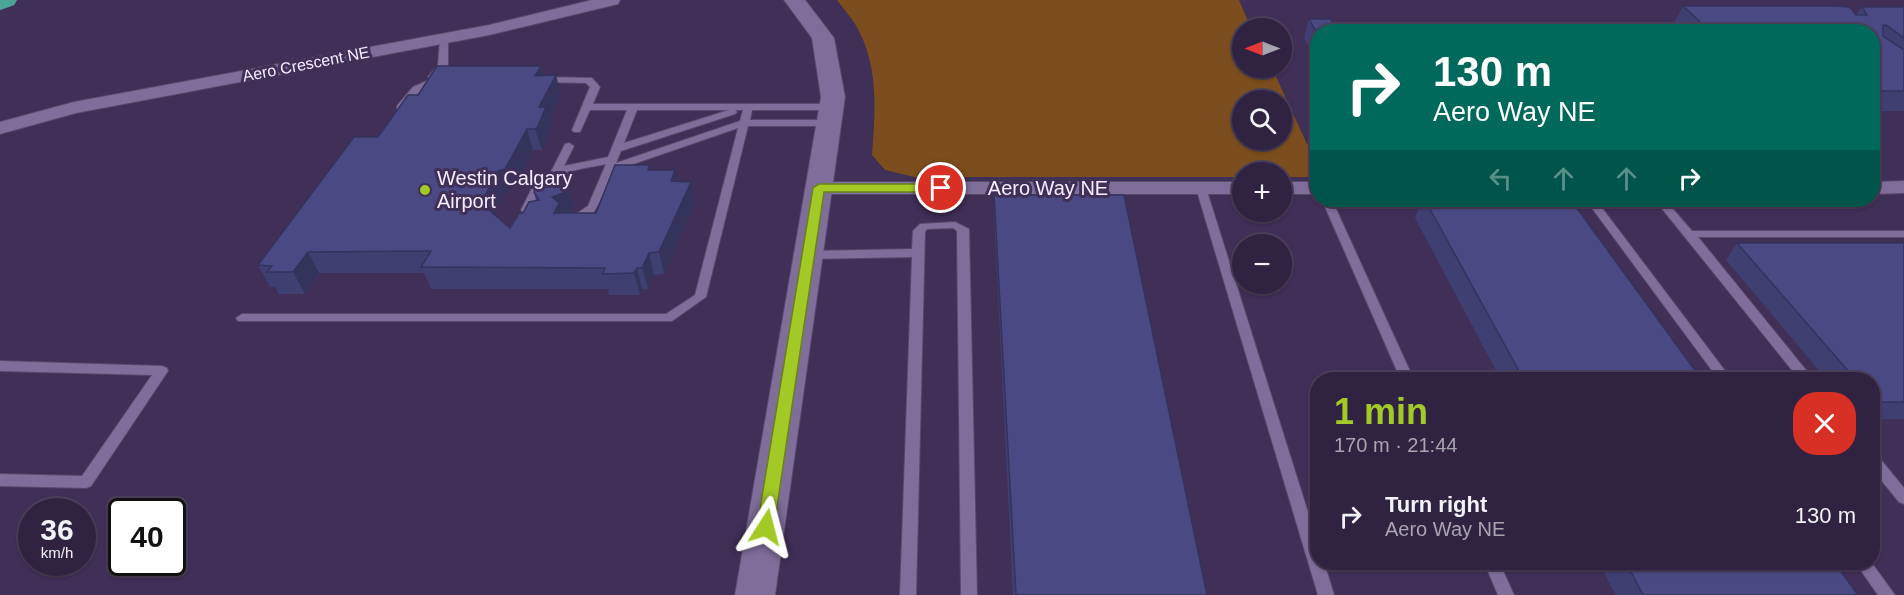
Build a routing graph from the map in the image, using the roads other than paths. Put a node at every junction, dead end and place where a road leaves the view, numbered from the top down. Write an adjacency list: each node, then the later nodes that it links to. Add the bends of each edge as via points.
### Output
1 (6, 0): 4 (highway)
2 (612, 0): 5 (street, Aero Crescent NE)
3 (794, 0): 12 (street, via 823,38 833,97)
4 (0, 3)
5 (444, 38): 7 (lane, via 443,65); 15 (street, Aero Crescent NE, via 74,108)
6 (535, 80): 9 (lane, via 589,80 596,87)
7 (430, 81): 8 (lane); 13 (lane, via 413,89)
8 (451, 81)
9 (588, 107): 10 (lane); 16 (lane)
10 (633, 108): 11 (lane); 18 (lane)
11 (748, 108): 12 (lane); 14 (lane); 18 (lane)
12 (830, 115): 14 (lane); 20 (street)
13 (394, 116)
14 (743, 123): 18 (lane); 36 (lane, via 700,297 668,318)
15 (0, 128)
16 (577, 130)
17 (569, 146): 19 (lane)
18 (613, 159): 19 (lane); 31 (lane, via 593,208 578,219)
19 (556, 171): 30 (lane, via 535,192 526,210)
20 (819, 188): 21 (street, Aero Way NE); 35 (street)
21 (1201, 188): 22 (street, Aero Way NE); 44 (lane)
22 (1232, 188)
23 (1292, 188): 24 (street)
24 (1310, 188)
25 (1880, 188): 26 (street)
26 (1904, 188)
27 (1330, 207): 38 (lane)
28 (1596, 207): 39 (lane)
29 (1666, 207): 32 (lane)
30 (538, 219)
31 (567, 219)
32 (1689, 234): 33 (lane); 40 (lane)
33 (1904, 234)
34 (918, 253): 35 (lane); 49 (lane); 50 (lane, via 919,231 924,226 955,225 963,229)
35 (808, 255): 48 (street)
36 (242, 318)
37 (0, 366): 42 (lane, via 162,370 86,482)
38 (1404, 372)
39 (1720, 372)
40 (1801, 372)
41 (1880, 469): 43 (lane)
42 (0, 480)
43 (1904, 498)
44 (1310, 543)
45 (1318, 570): 51 (lane)
46 (1495, 570): 52 (lane)
47 (1868, 570): 53 (lane)
48 (755, 595)
49 (908, 595)
50 (969, 595)
51 (1326, 595)
52 (1506, 595)
53 (1887, 595)

